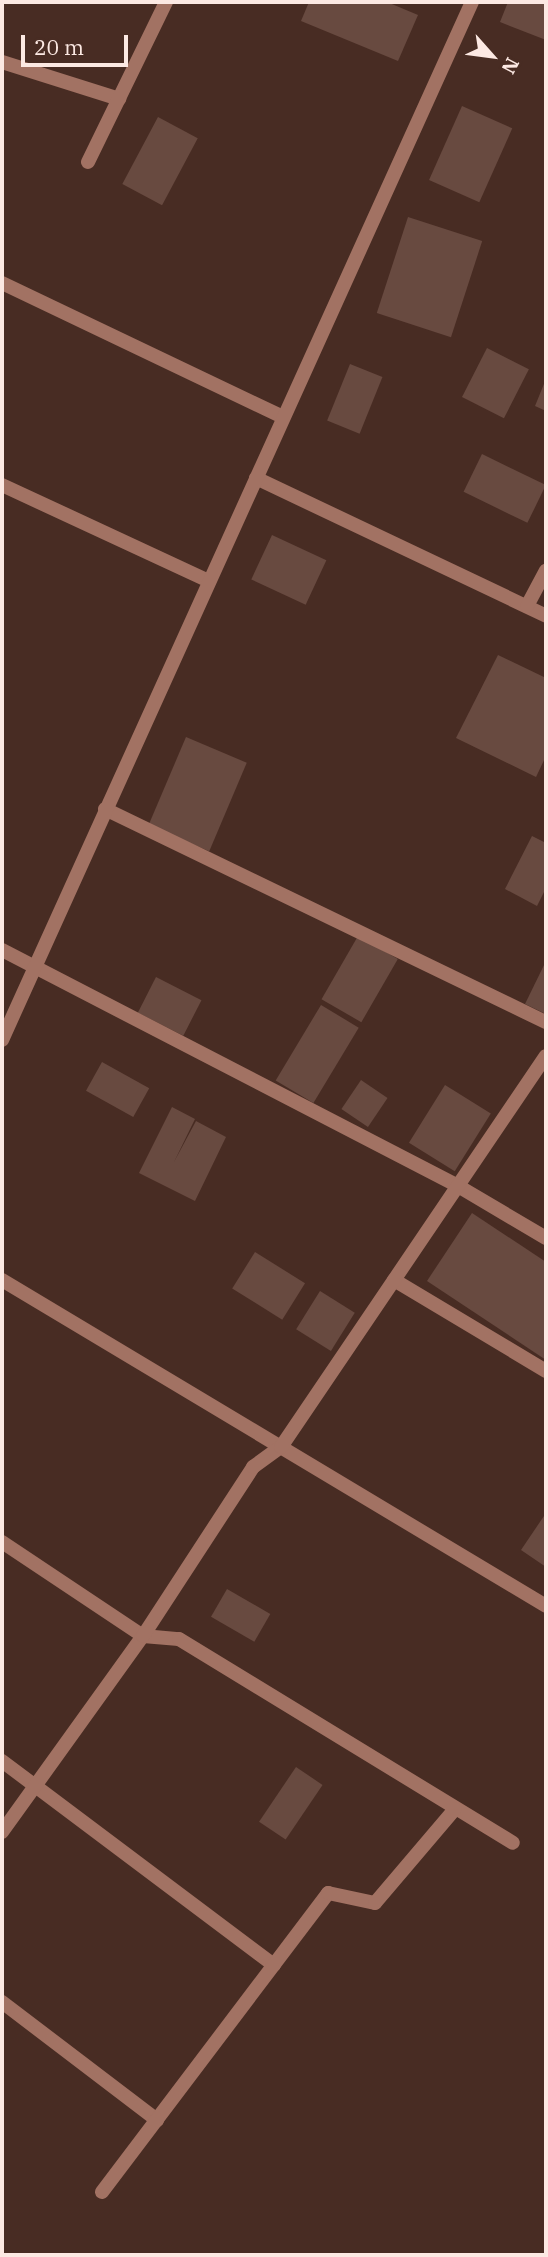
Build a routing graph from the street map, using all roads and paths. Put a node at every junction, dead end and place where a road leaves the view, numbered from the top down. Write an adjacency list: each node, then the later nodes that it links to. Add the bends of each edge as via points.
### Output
1 (166, 2): 4 (street)
2 (472, 2): 7 (street)
3 (2, 62): 4 (street)
4 (119, 99): 5 (street)
5 (88, 162)
6 (2, 283): 7 (street)
7 (283, 417): 8 (street)
8 (256, 478): 11 (street); 12 (street)
9 (2, 485): 11 (street)
10 (546, 571): 12 (street)
11 (209, 581): 14 (street)
12 (527, 606): 13 (street)
13 (546, 616)
14 (105, 809): 16 (street); 17 (street)
15 (2, 950): 16 (street)
16 (35, 967): 18 (street); 20 (street)
17 (546, 1022)
18 (2, 1040)
19 (546, 1056): 20 (street)
20 (458, 1186): 21 (street); 23 (street)
21 (546, 1238)
22 (2, 1280): 25 (street)
23 (394, 1280): 24 (street); 25 (street)
24 (546, 1371)
25 (281, 1447): 27 (street); 28 (street, via 253,1467)
26 (2, 1542): 28 (street)
27 (546, 1606)
28 (143, 1636): 30 (street); 31 (street, via 179,1639)
29 (2, 1761): 30 (street)
30 (37, 1784): 32 (street); 34 (street)
31 (455, 1809): 33 (street); 34 (street, via 375,1903 328,1893)
32 (2, 1832)
33 (513, 1843)
34 (274, 1965): 36 (street)
35 (2, 2001): 36 (street)
36 (157, 2120): 37 (street)
37 (102, 2192)

